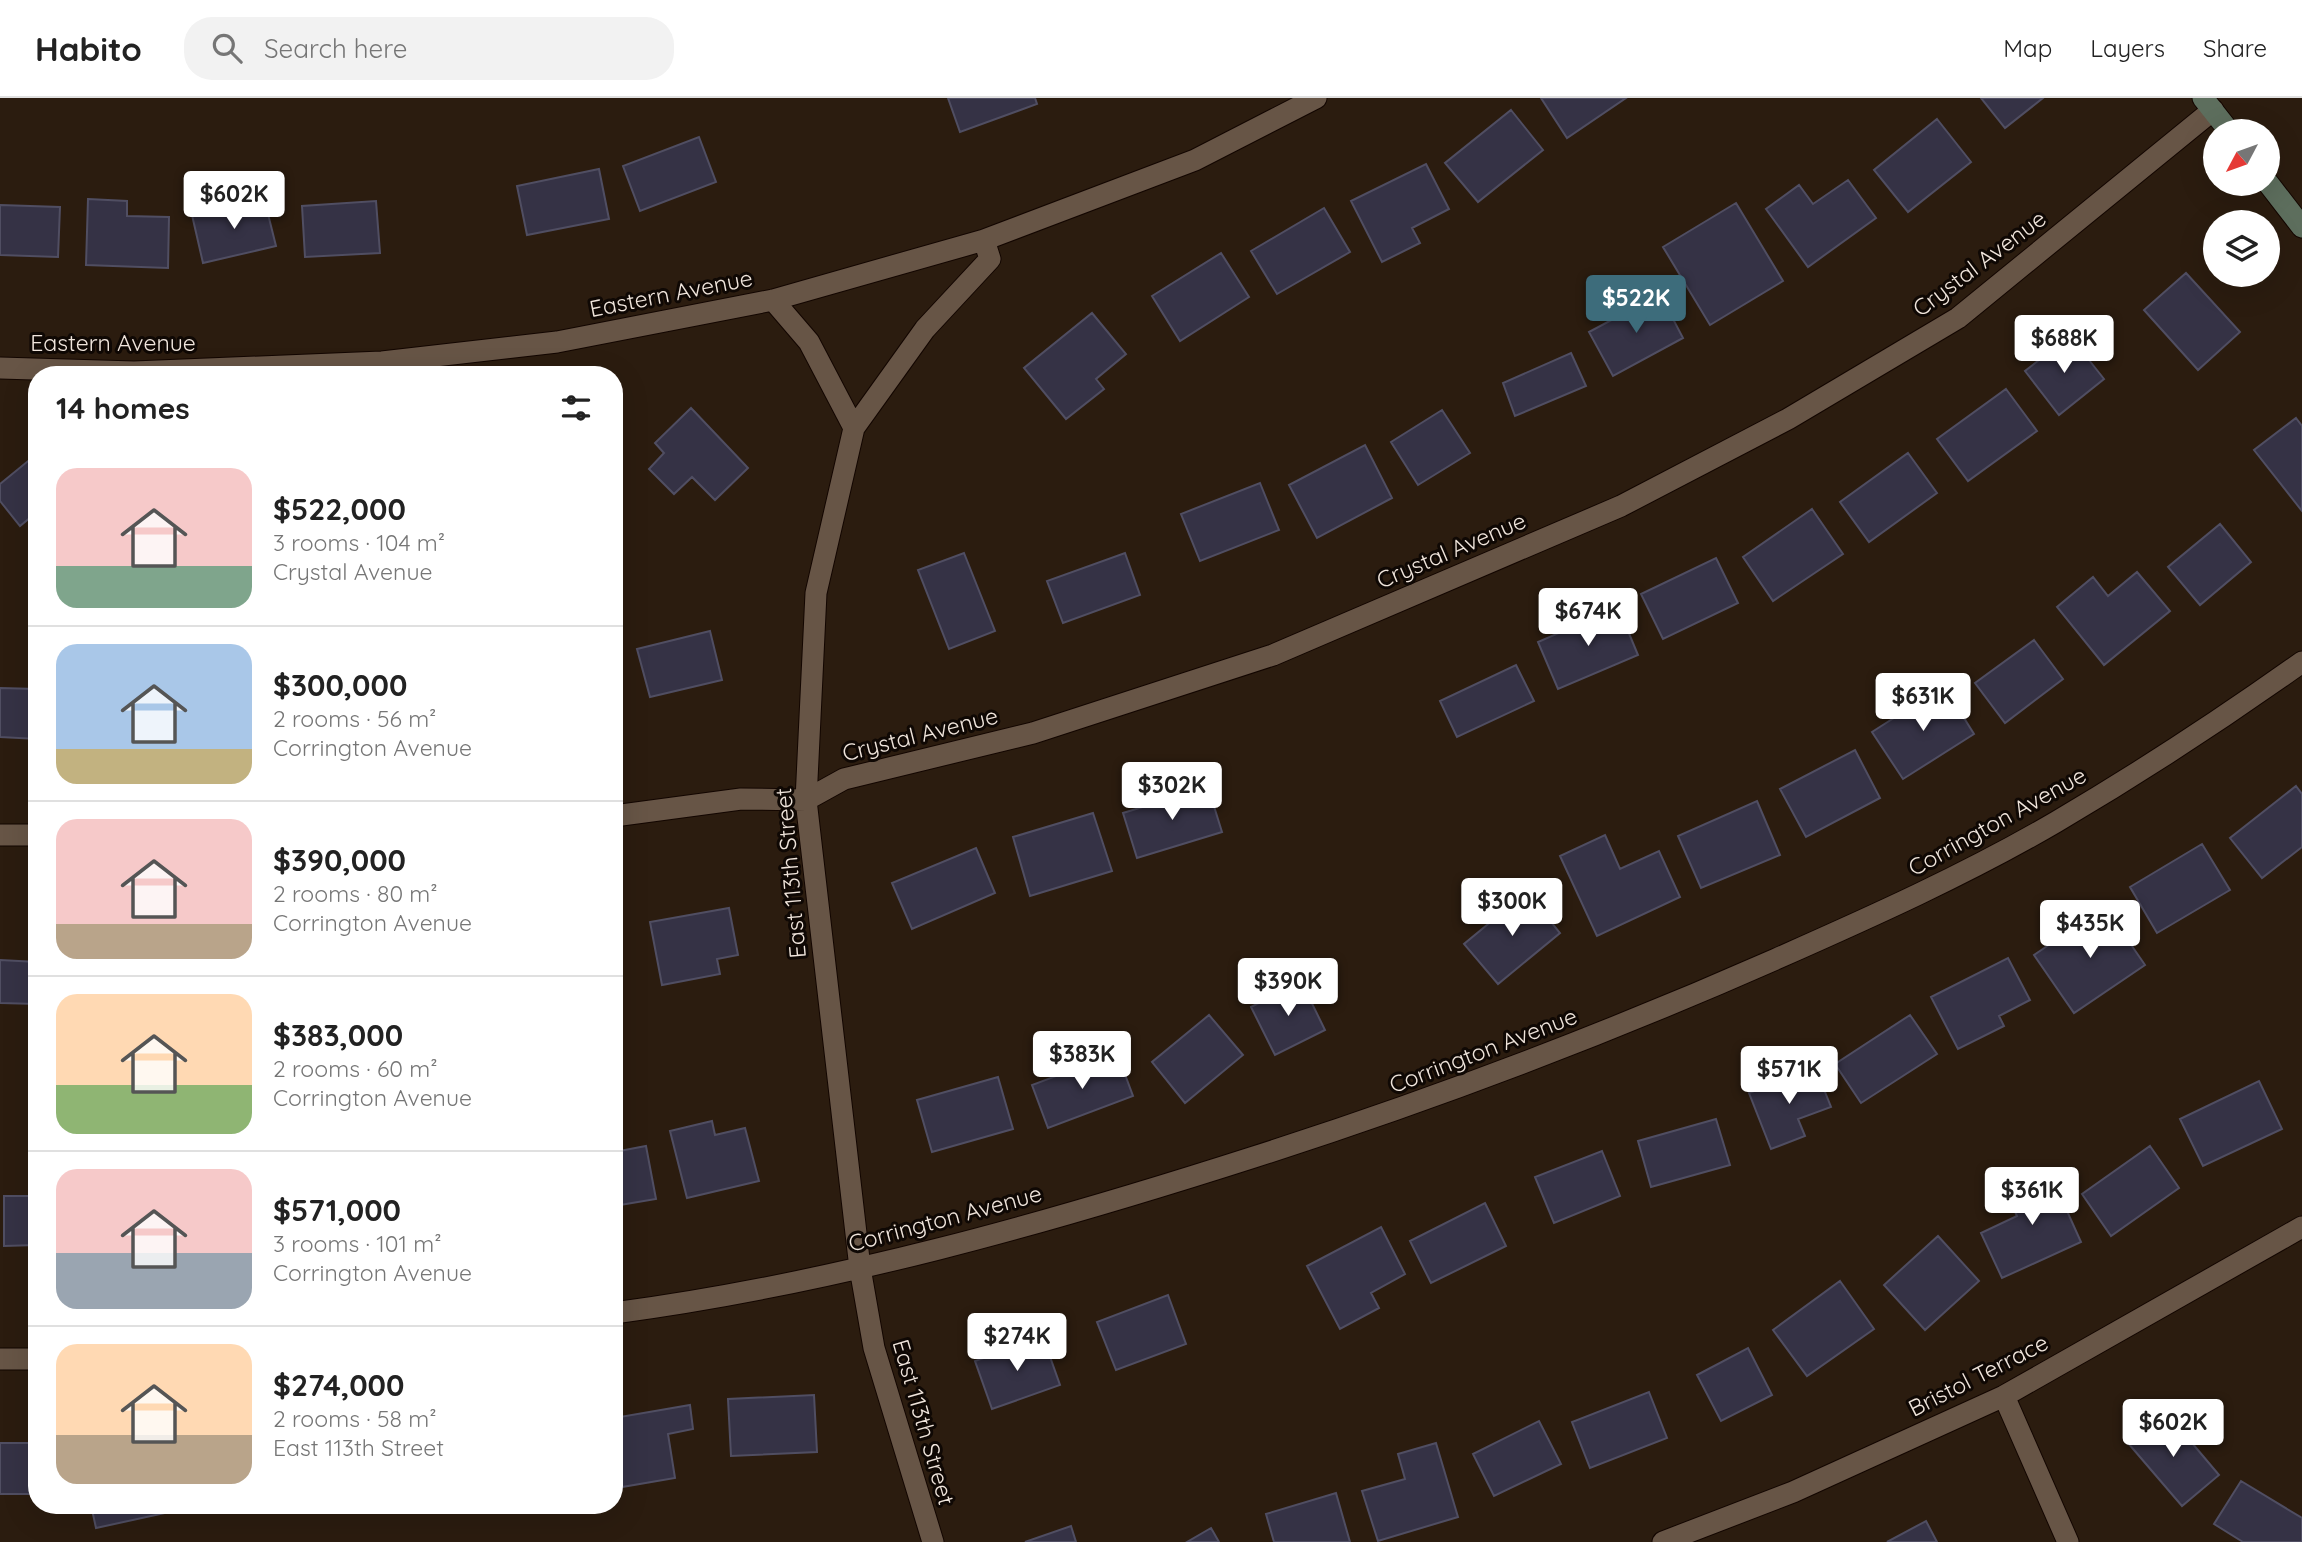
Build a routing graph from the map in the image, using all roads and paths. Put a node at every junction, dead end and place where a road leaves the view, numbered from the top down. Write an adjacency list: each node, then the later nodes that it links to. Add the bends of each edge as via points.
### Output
1 (1316, 98): 6 (street, Eastern Avenue, via 1195,160)
2 (2208, 104): 3 (main road); 13 (street, Crystal Avenue, via 1958,318 1788,419 1621,506 1273,654 1033,733 845,779)
3 (2220, 119)
4 (2278, 196): 5 (main road)
5 (2302, 227)
6 (984, 240): 7 (street, Eastern Avenue); 11 (street, East 113th Street, via 990,259 925,329)
7 (773, 300): 8 (street, Eastern Avenue, via 557,342 382,362); 11 (street, via 809,342)
8 (283, 366)
9 (0, 368): 10 (street, Eastern Avenue)
10 (28, 369)
11 (854, 428): 13 (street, East 113th Street, via 816,593)
12 (2302, 662): 18 (street, Corrington Avenue, via 2209,728 2053,824 1889,909 1648,1015 1339,1130 1129,1197)
13 (806, 800): 14 (street, Crystal Avenue, via 741,799); 18 (street, East 113th Street)
14 (623, 815)
15 (0, 835): 16 (street)
16 (28, 835)
17 (2302, 1227): 22 (street, Bristol Terrace)
18 (860, 1268): 19 (street, Corrington Avenue, via 702,1301); 23 (street, East 113th Street, via 874,1348)
19 (623, 1312)
20 (0, 1359): 21 (street)
21 (28, 1359)
22 (2004, 1396): 24 (street, Bristol Terrace, via 1793,1492); 25 (street)
23 (933, 1542)
24 (1663, 1542)
25 (2068, 1542)

